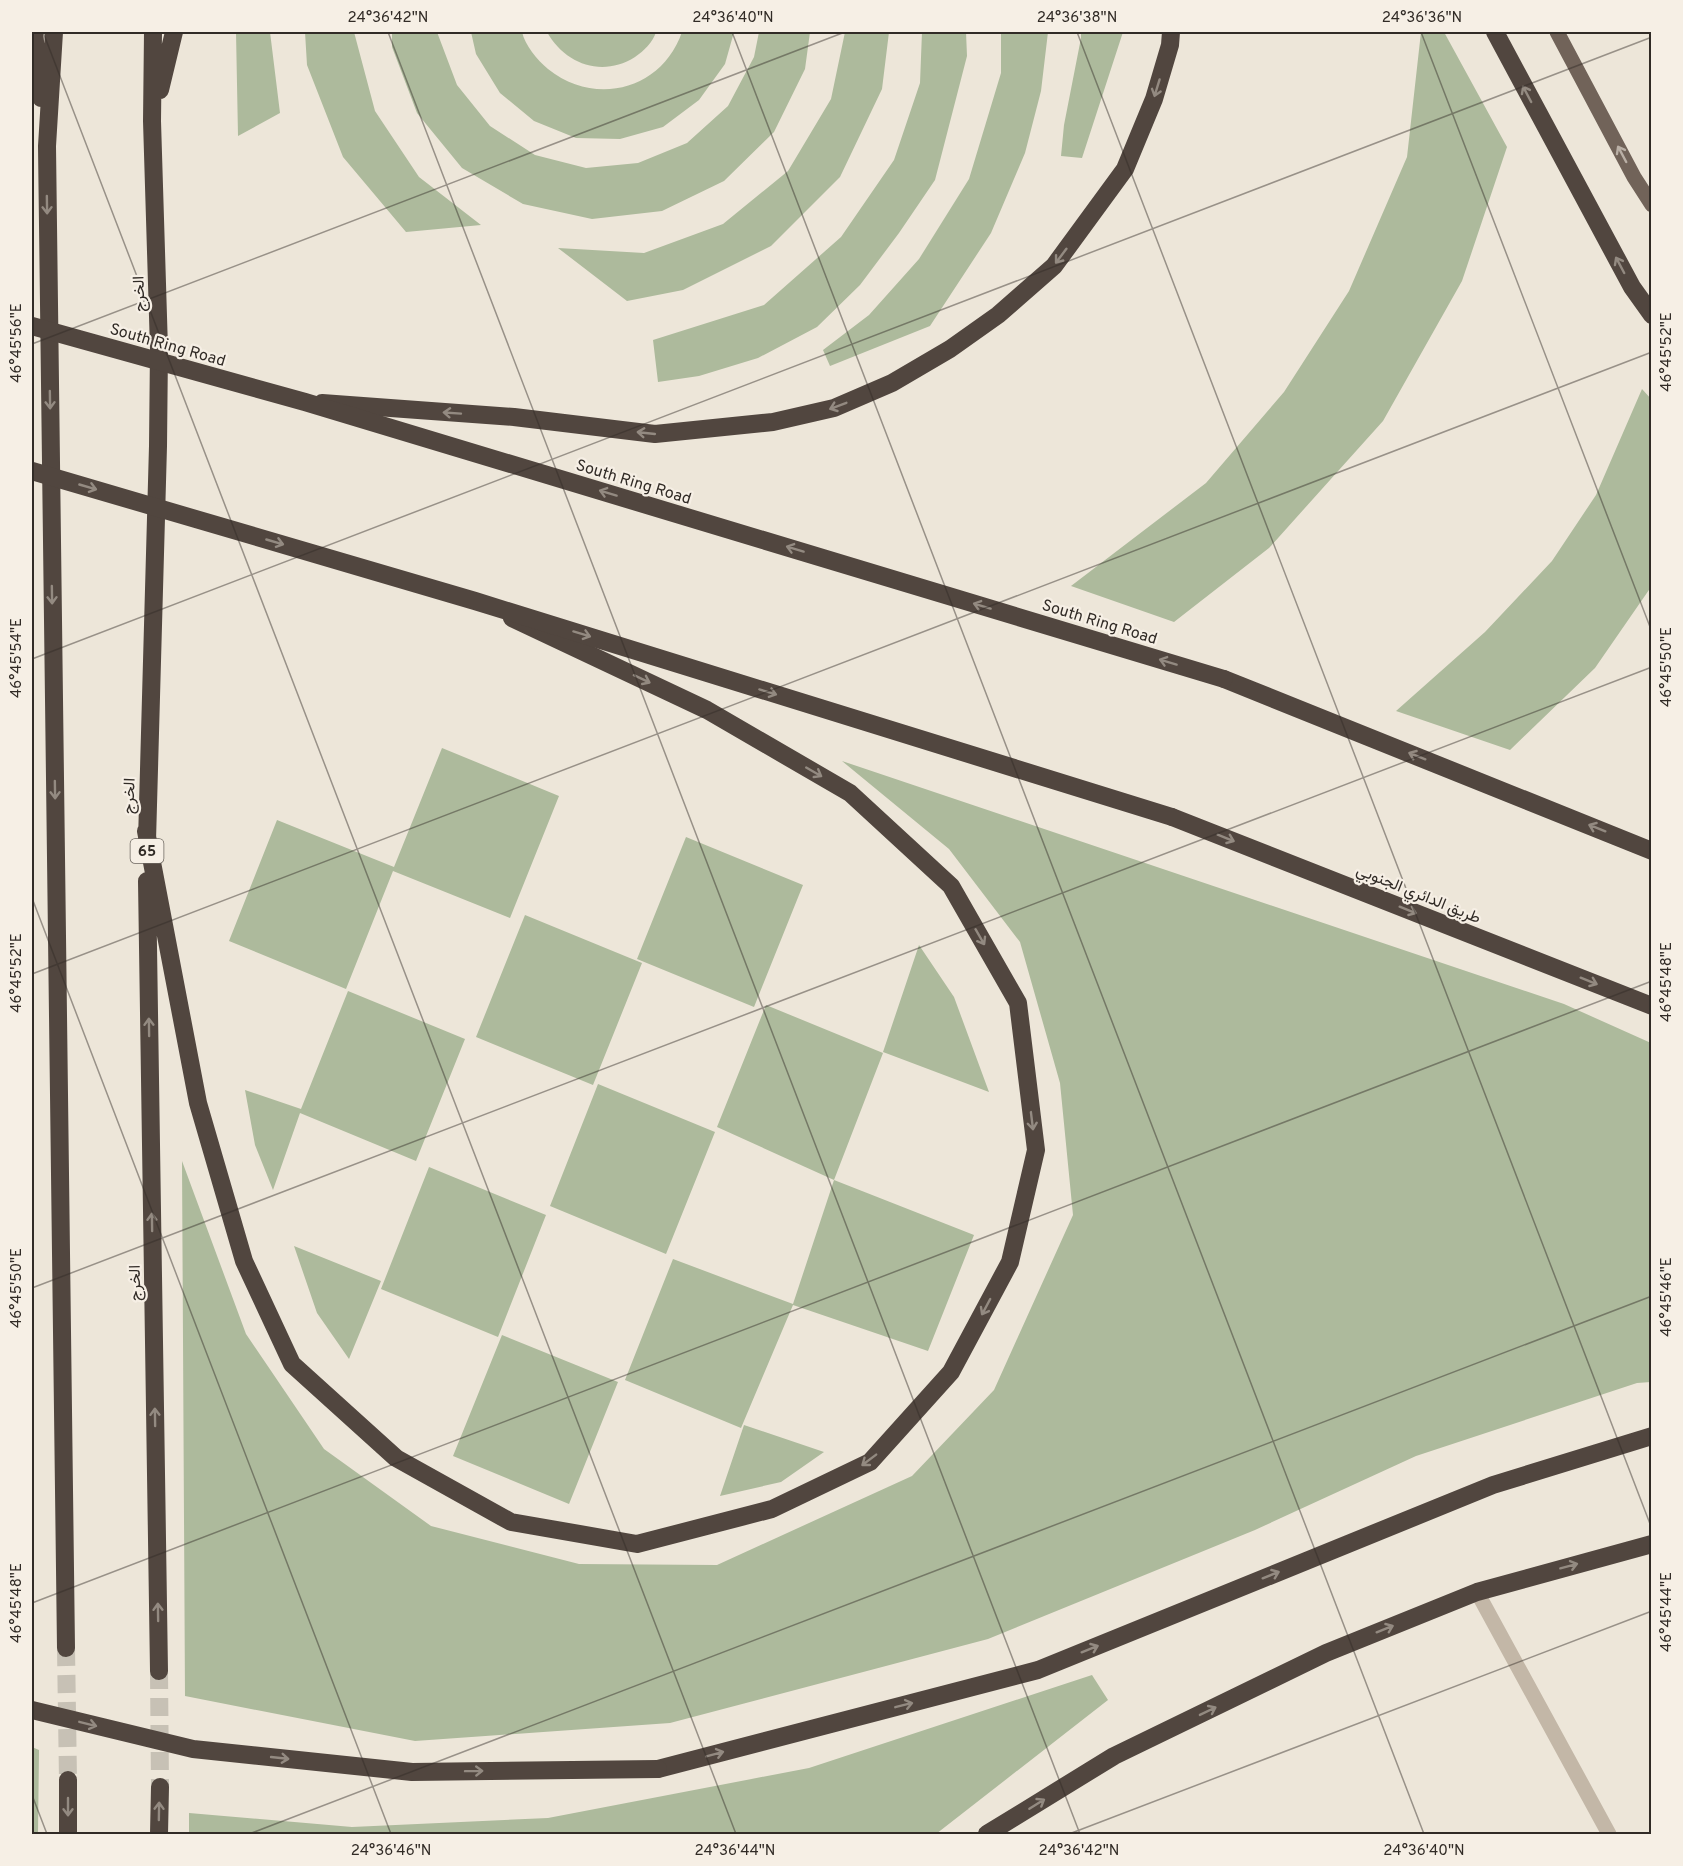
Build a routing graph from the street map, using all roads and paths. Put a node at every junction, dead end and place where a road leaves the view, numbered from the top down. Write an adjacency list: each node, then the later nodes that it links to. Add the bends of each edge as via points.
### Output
1 (34, 32): 9 (highway)
2 (54, 32): 9 (highway)
3 (153, 32): 8 (highway, الخرج / 65)
4 (174, 32): 8 (highway)
5 (1171, 32): 13 (highway, one-way to 13, bridge, via 1154,99 1125,169 1054,266 998,315 950,349 892,383 834,408 773,422 655,434 514,417)
6 (1495, 32): 11 (highway, one-way to 6, via 1632,288)
7 (1557, 32): 10 (main road, one-way to 7)
8 (152, 121): 16 (highway, الخرج / 65, via 159,349)
9 (47, 146): 22 (highway, one-way to 22)
10 (1652, 205)
11 (1652, 315)
12 (32, 326): 13 (highway, South Ring Road, bridge)
13 (305, 402): 17 (highway, South Ring Road, one-way to 13, bridge, via 1224,679)
14 (32, 471): 15 (highway, one-way to 15, bridge)
15 (475, 601): 16 (highway, one-way to 16, bridge, via 707,710 850,793 951,886 1018,1003 1036,1150 1010,1262 951,1372 870,1462 772,1509 637,1544 511,1522 396,1458 292,1364 244,1261 198,1103); 18 (highway, طريق الدائري الجنوبي, one-way to 18, bridge, via 1172,817)
16 (146, 831): 23 (highway, الخرج / 65, one-way to 16)
17 (1652, 851)
18 (1652, 1006)
19 (1652, 1436): 24 (highway, one-way to 19, bridge, via 193,1749 412,1772 658,1769 1038,1670 1493,1485)
20 (1652, 1544): 21 (highway, one-way to 20)
21 (1477, 1592): 29 (highway, one-way to 21, via 1114,1756 1326,1653); 30 (street)
22 (66, 1648)
23 (159, 1671)
24 (32, 1710)
25 (68, 1780): 27 (highway, one-way to 27)
26 (160, 1787): 28 (highway, one-way to 26)
27 (68, 1834)
28 (159, 1834)
29 (987, 1834)
30 (1609, 1834)

